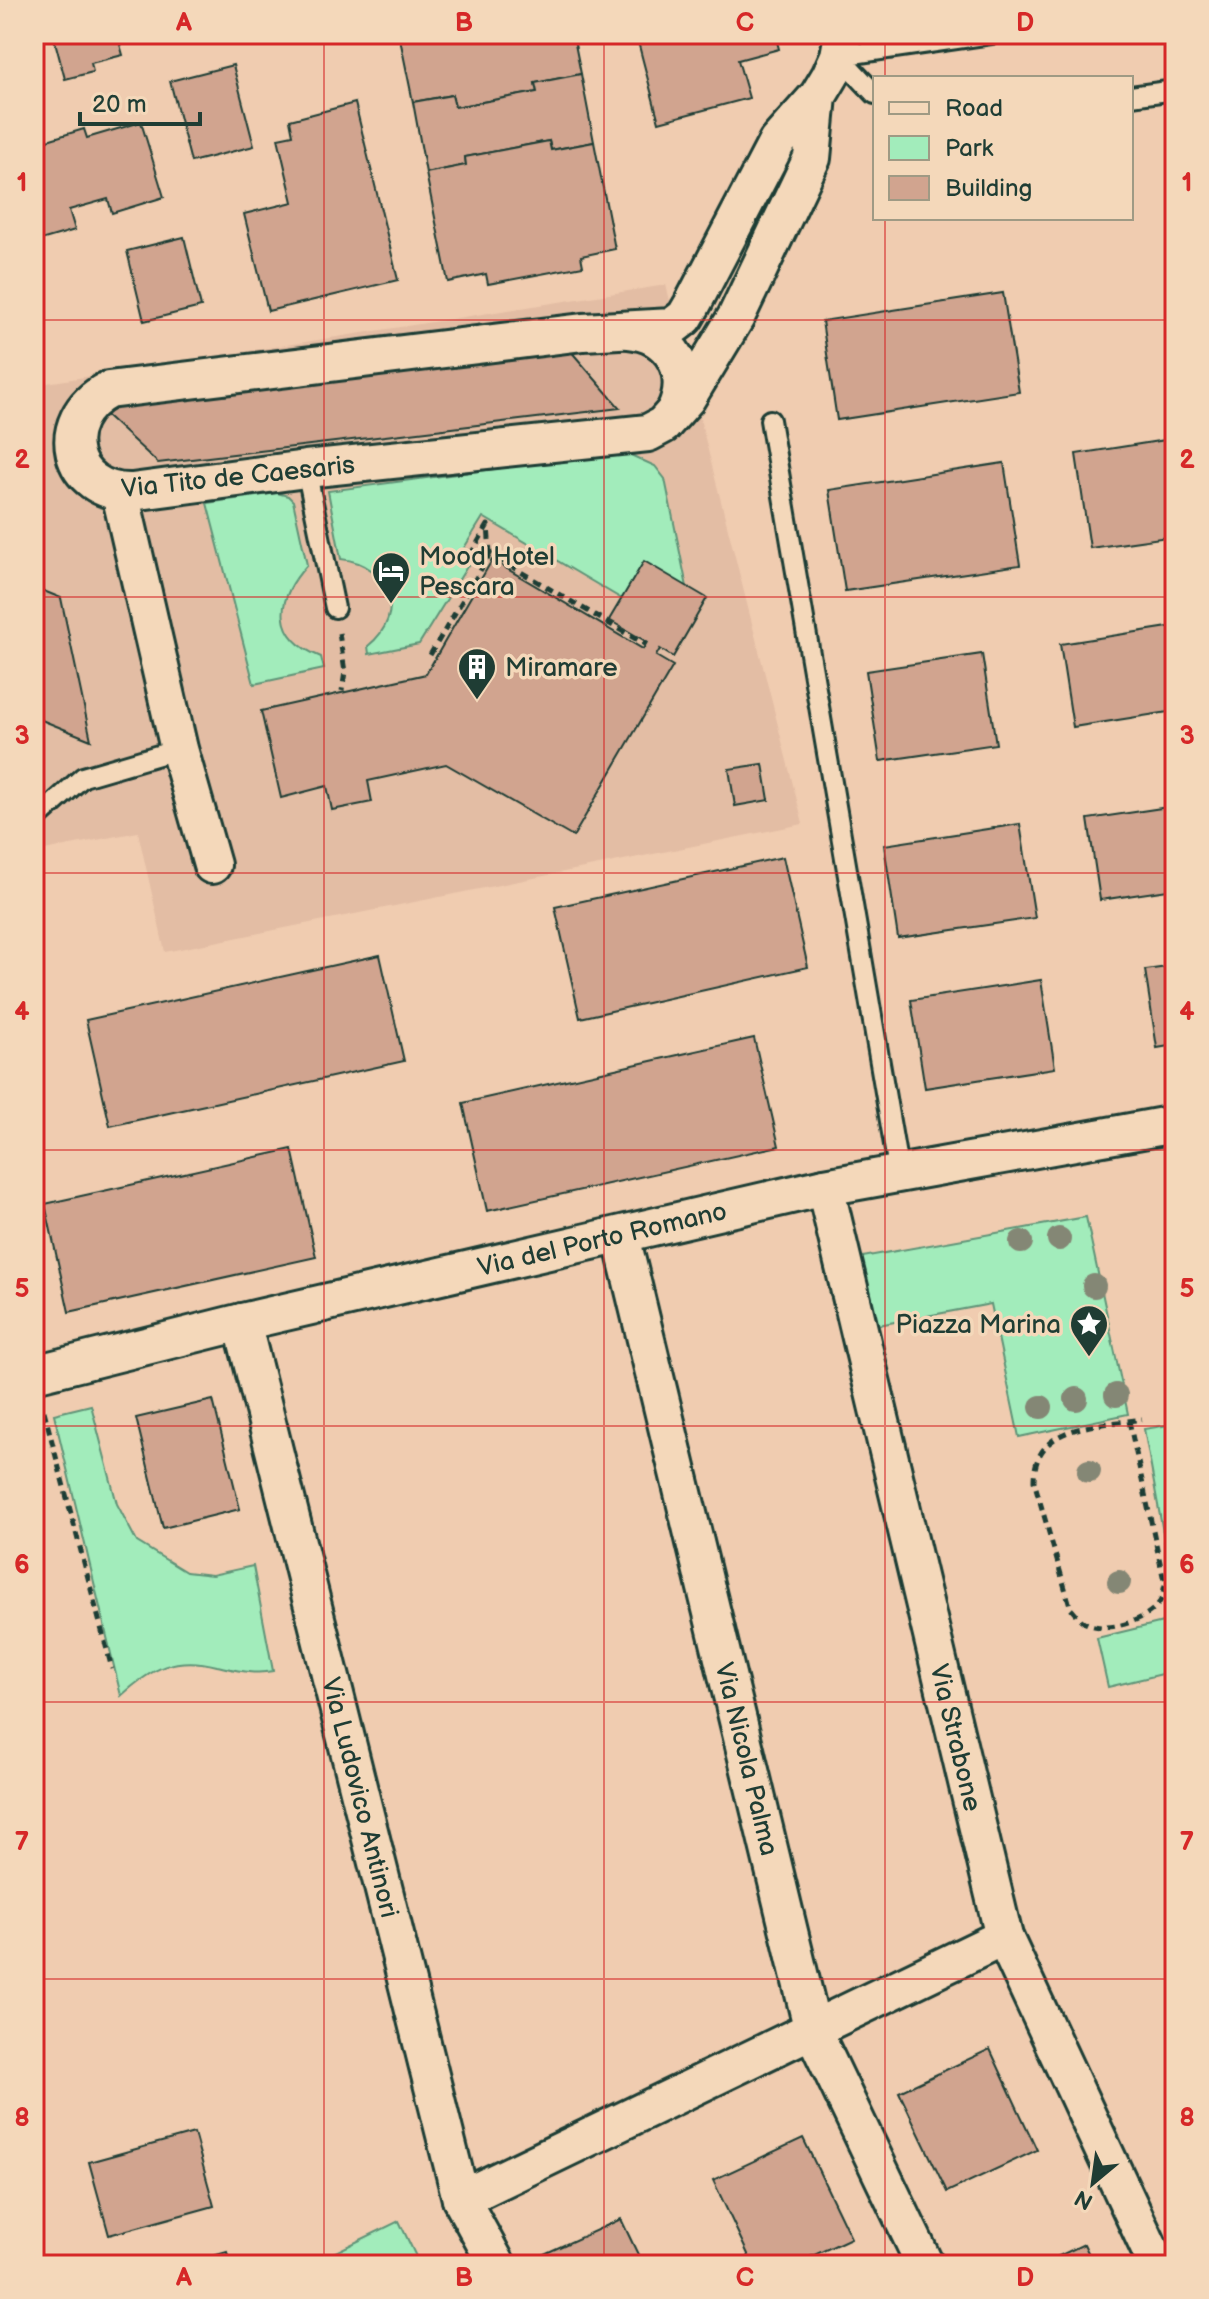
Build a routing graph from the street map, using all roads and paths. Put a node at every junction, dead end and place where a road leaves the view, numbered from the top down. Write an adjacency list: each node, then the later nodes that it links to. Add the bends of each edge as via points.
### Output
1 (991, 34): 2 (lane)
2 (841, 45): 4 (lane); 5 (street, Via Tito de Caesaris)
3 (1175, 90): 6 (lane)
4 (873, 91)
5 (818, 96): 7 (street, Via Tito de Caesaris, via 777,142); 8 (street, Via Tito de Caesaris, via 812,158)
6 (1133, 96)
7 (692, 305): 8 (street, via 703,327 719,331); 9 (street, Via Tito de Caesaris, via 672,327)
8 (731, 325): 10 (street, Via Tito de Caesaris)
9 (626, 330): 10 (street, Via Tito de Caesaris, via 657,338 675,357 683,381); 13 (street, Via Tito de Caesaris, via 108,390 86,404 74,427 73,443 76,459 92,481)
10 (674, 413): 12 (street, Via Tito de Caesaris, via 663,425 636,436)
11 (770, 420): 24 (lane)
12 (306, 469): 13 (street, Via Tito de Caesaris); 16 (lane)
13 (120, 493): 20 (street)
14 (490, 554): 15 (path, bridge, via 488,525 472,552); 17 (path); 18 (path)
15 (491, 563)
16 (335, 608): 19 (path, via 345,672)
17 (646, 645)
18 (430, 655)
19 (342, 691)
20 (179, 749): 21 (lane, via 83,777); 22 (street)
21 (34, 821)
22 (212, 865)
23 (1175, 1124): 24 (street, Via del Porto Romano)
24 (899, 1174): 25 (street, Via del Porto Romano)
25 (825, 1187): 26 (street, Via del Porto Romano); 32 (street, Via Strabone)
26 (621, 1236): 27 (street, Via del Porto Romano); 33 (street, Via Nicola Palma)
27 (242, 1322): 28 (street, Via del Porto Romano); 34 (street, Via Ludovico Antinori)
28 (38, 1387): 31 (path)
29 (1142, 1419): 30 (path)
30 (1129, 1421): 30 (path, via 1165,1585 1157,1606 1136,1620 1106,1627 1086,1624 1071,1609 1034,1466 1039,1452 1066,1431)
31 (112, 1669)
32 (1004, 1937): 33 (street); 37 (street, Via Strabone)
33 (813, 2031): 34 (street); 36 (street, Via Nicola Palma)
34 (461, 2199): 35 (street, Via Ludovico Antinori)
35 (497, 2265)
36 (925, 2265)
37 (1157, 2265)

